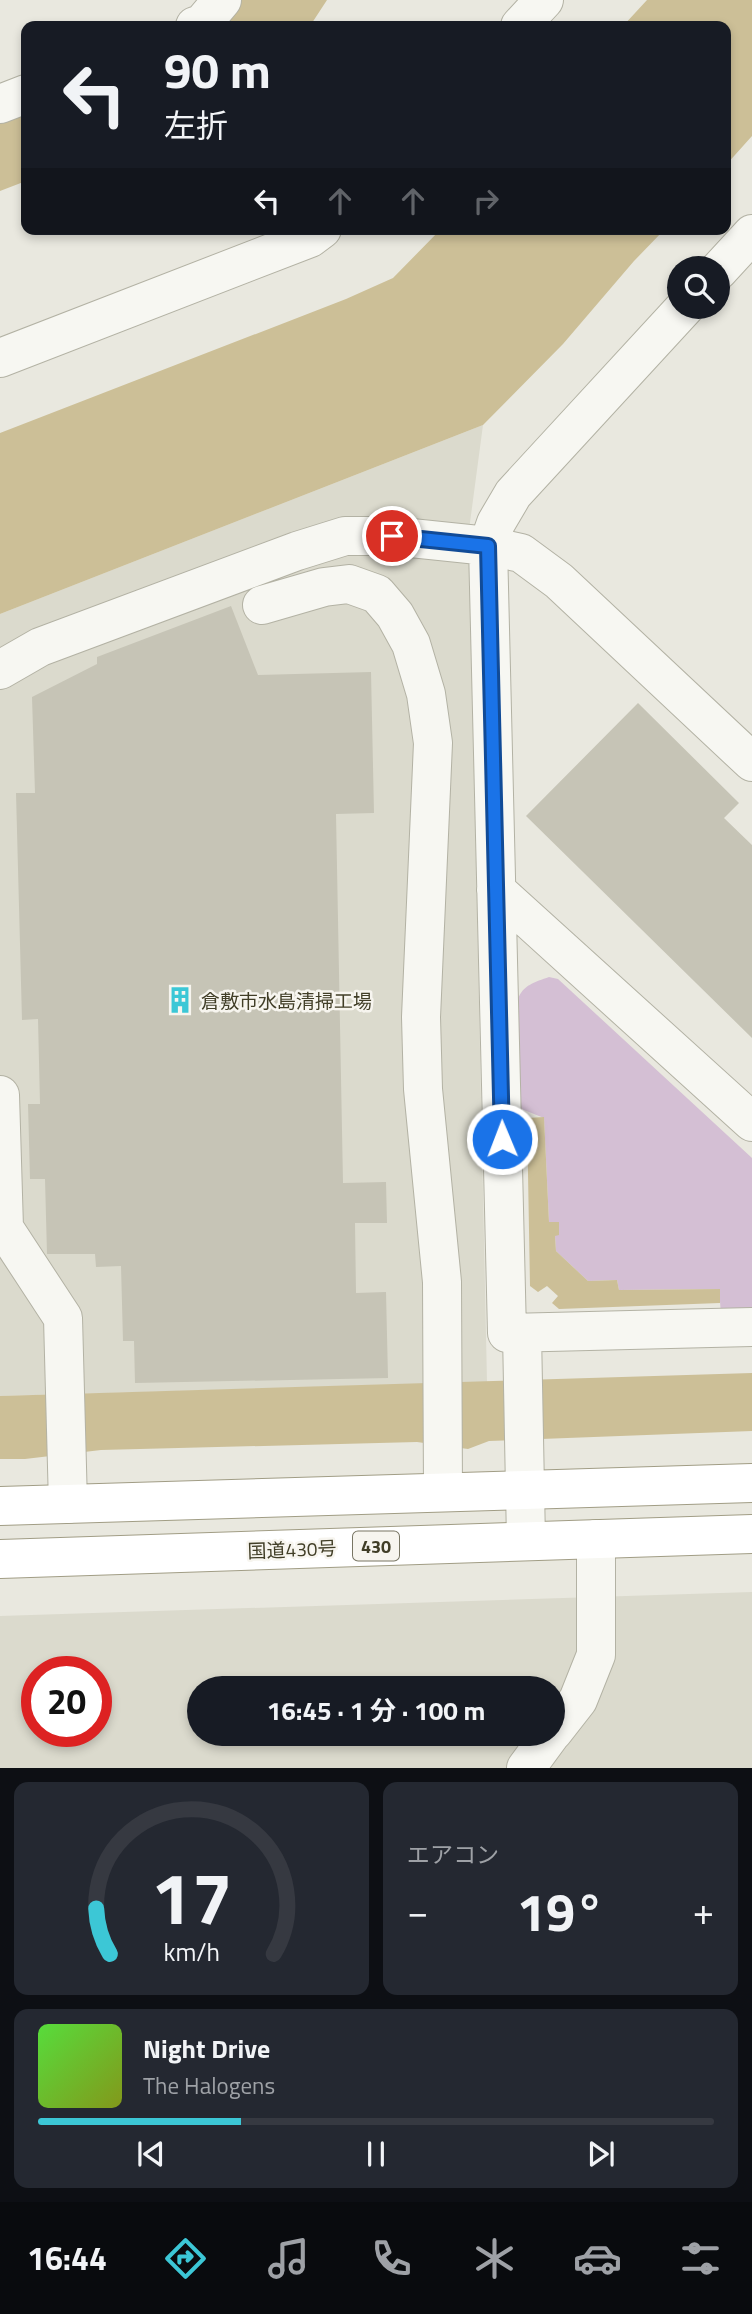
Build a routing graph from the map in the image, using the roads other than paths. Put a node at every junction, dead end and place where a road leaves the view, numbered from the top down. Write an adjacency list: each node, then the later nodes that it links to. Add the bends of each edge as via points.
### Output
1 (222, 0): 3 (street)
2 (544, 0): 4 (street)
3 (204, 21)
4 (525, 21)
5 (21, 96): 6 (street)
6 (0, 104)
7 (752, 234): 9 (street)
8 (314, 235): 11 (street)
9 (730, 258)
10 (673, 319): 12 (street, via 513,494)
11 (0, 358)
12 (488, 546): 14 (street, via 345,536 40,647); 15 (street, via 521,553 559,581); 16 (street)
13 (262, 605): 23 (street, via 349,583 377,594 411,644 426,694 433,743 421,1017 423,1088 442,1282)
14 (0, 670)
15 (752, 762)
16 (496, 890): 18 (street); 20 (street, via 507,1333)
17 (0, 1095): 24 (street, via 5,1228 64,1318)
18 (752, 1122)
19 (752, 1327): 20 (street)
20 (523, 1333): 22 (street)
21 (752, 1483): 22 (highway)
22 (525, 1489): 23 (highway); 28 (street)
23 (443, 1492): 24 (highway)
24 (68, 1504): 25 (highway)
25 (0, 1506)
26 (752, 1534): 27 (highway, 国道430号 / 430)
27 (596, 1539): 28 (highway, 国道430号 / 430); 30 (street, via 597,1655 578,1700)
28 (526, 1541): 29 (highway, 国道430号 / 430)
29 (0, 1559)
30 (565, 1716)
31 (542, 1746): 32 (street)
32 (526, 1768)

